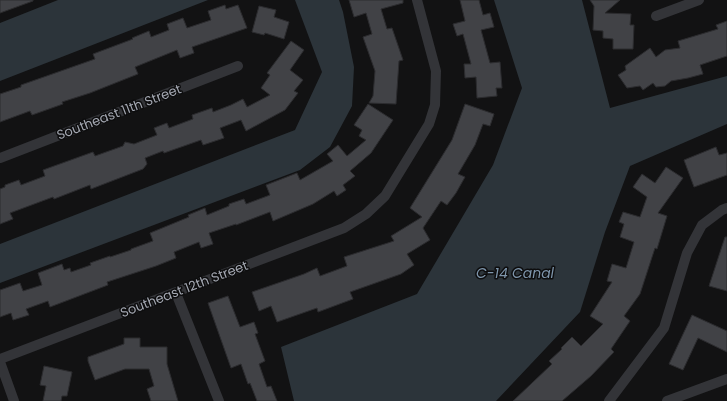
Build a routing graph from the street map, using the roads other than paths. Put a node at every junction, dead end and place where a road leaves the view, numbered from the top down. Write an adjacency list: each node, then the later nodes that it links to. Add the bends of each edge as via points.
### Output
1 (417, 0): 7 (street, Southeast 12th Street, via 436,71 435,105 429,124 384,196 366,214 344,228)
2 (699, 0): 3 (street)
3 (656, 16)
4 (238, 66): 5 (street, Southeast 11th Street)
5 (0, 158)
6 (727, 208): 12 (street, via 702,225 687,253 664,328)
7 (176, 293): 8 (street, Southeast 12th Street); 11 (street)
8 (0, 361): 10 (street)
9 (727, 379): 13 (street)
10 (14, 401)
11 (219, 401)
12 (609, 401)
13 (667, 401)

